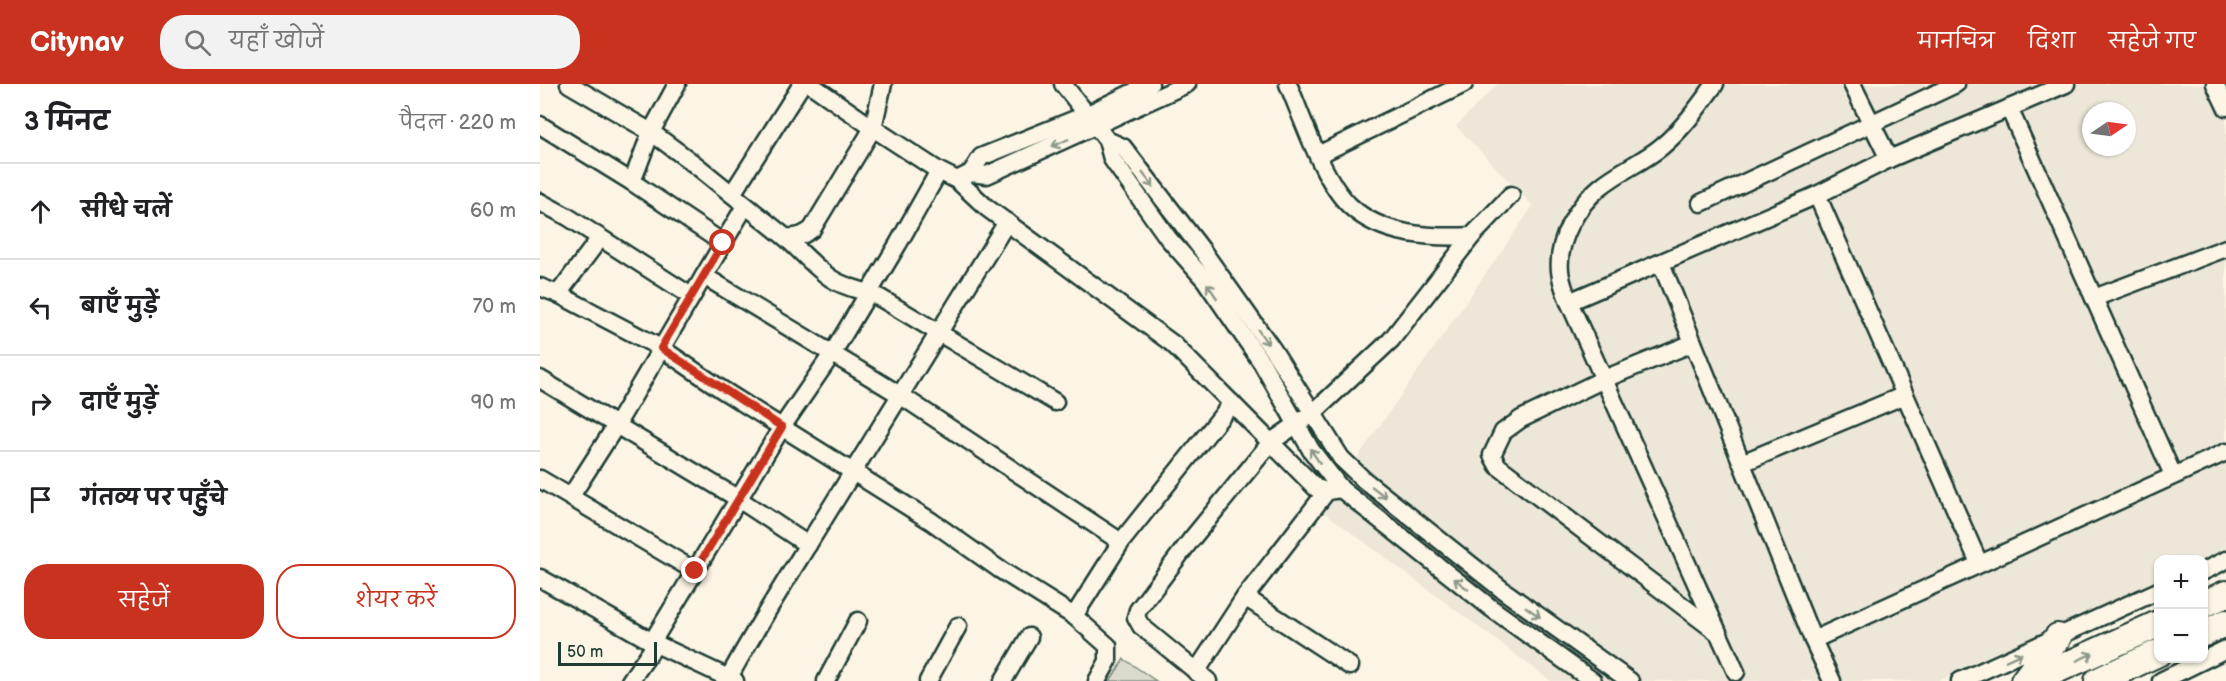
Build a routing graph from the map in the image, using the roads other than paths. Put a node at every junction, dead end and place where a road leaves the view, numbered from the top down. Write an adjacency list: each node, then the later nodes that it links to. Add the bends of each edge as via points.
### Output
1 (569, 84): 22 (street)
2 (676, 84): 22 (street)
3 (802, 84): 28 (street)
4 (810, 84): 21 (street)
5 (883, 84): 21 (street)
6 (1063, 84): 20 (street)
7 (1150, 84): 20 (street)
8 (1187, 84): 20 (street)
9 (1288, 84): 23 (street)
10 (1464, 84): 23 (street)
11 (1715, 84): 49 (street, via 1674,136 1600,187 1577,212 1559,261)
12 (1852, 84): 18 (street)
13 (1956, 84): 18 (street)
14 (2066, 84): 17 (street)
15 (2216, 84): 16 (street)
16 (2226, 107)
17 (2009, 108): 24 (street); 48 (street)
18 (1871, 123): 24 (street); 32 (street)
19 (540, 125): 27 (street)
20 (1098, 127): 26 (street, via 981,157); 35 (street, one-way to 35, via 1123,147); 39 (street, via 1112,159)
21 (873, 128): 25 (street); 37 (street, via 812,229 796,238)
22 (651, 132): 27 (street); 28 (street)
23 (1318, 155): 36 (street, via 1349,205 1367,219 1420,235)
24 (1889, 159): 30 (street)
25 (939, 171): 26 (street); 45 (street)
26 (964, 177): 34 (street, via 987,208)
27 (632, 182): 40 (street)
28 (732, 194): 33 (street)
29 (1511, 195): 36 (street)
30 (1817, 195): 42 (street); 57 (street)
31 (540, 202): 38 (street)
32 (1701, 203)
33 (746, 206): 37 (street); 40 (street)
34 (1007, 222): 50 (street); 59 (street, via 1173,344)
35 (1182, 225): 39 (street); 60 (street, one-way to 60, via 1273,350)
36 (1472, 236): 60 (street, via 1391,340)
37 (785, 237): 45 (street, via 832,279)
38 (600, 238): 46 (street); 47 (street)
39 (1168, 238): 62 (street, one-way to 39, via 1262,363 1205,280)
40 (723, 243): 43 (street)
41 (2226, 248): 48 (street)
42 (1661, 263): 49 (street); 51 (street)
43 (704, 276): 47 (street); 53 (street)
44 (540, 287): 46 (street)
45 (868, 292): 50 (street); 53 (street)
46 (558, 294): 52 (street)
47 (691, 296): 52 (street)
48 (2094, 298): 68 (street)
49 (1569, 302): 55 (street)
50 (938, 331): 56 (street); 58 (street)
51 (1693, 343): 55 (street); 66 (street)
52 (661, 348): 61 (street); 63 (street)
53 (832, 354): 56 (street); 63 (street)
54 (540, 379): 61 (street)
55 (1604, 379): 92 (street); 92 (street, via 1511,424 1493,448 1492,458)
56 (900, 394): 67 (street); 73 (street)
57 (1905, 395): 66 (street); 78 (street)
58 (1055, 402)
59 (1232, 403): 64 (street); 73 (street)
60 (1313, 413): 62 (street); 75 (street, one-way to 75, via 1341,458)
61 (617, 424): 71 (street); 72 (street)
62 (1297, 424): 64 (street); 70 (street, one-way to 62)
63 (782, 427): 67 (street); 72 (street)
64 (1271, 442): 70 (street, via 1316,488); 101 (street, via 1137,613 1140,626)
65 (2226, 452): 68 (street)
66 (1742, 463): 95 (street)
67 (852, 473): 74 (street); 86 (street)
68 (2173, 476): 78 (street)
69 (540, 479): 71 (street)
70 (1334, 490): 77 (street); 84 (street)
71 (571, 496): 80 (street)
72 (737, 498): 74 (street); 80 (street)
73 (1121, 542): 86 (street)
74 (808, 545): 102 (street, via 783,582)
75 (1448, 546): 77 (street); 109 (street, one-way to 109)
76 (2226, 560): 79 (street)
77 (1433, 562): 108 (street, one-way to 77)
78 (1979, 563): 95 (street)
79 (2208, 569)
80 (695, 571): 96 (street)
81 (540, 578): 96 (street)
82 (2154, 593): 94 (street)
83 (2226, 594): 85 (highway)
84 (1245, 597): 99 (street); 101 (street)
85 (2208, 602)
86 (1074, 616): 107 (street, via 1108,646 1108,661)
87 (858, 621): 104 (street)
88 (2226, 623): 91 (highway)
89 (958, 626): 105 (street)
90 (2154, 626): 113 (highway, one-way to 90)
91 (2208, 631)
92 (1719, 633): 100 (street)
93 (1029, 637): 106 (street)
94 (2058, 637): 111 (street, one-way to 94); 112 (highway)
95 (1813, 640): 110 (street)
96 (654, 643): 102 (street); 103 (street)
97 (2226, 650): 115 (street)
98 (2154, 655): 114 (highway)
99 (1350, 666)
100 (1737, 672)
101 (1202, 677)
102 (730, 680)
103 (630, 681)
104 (826, 681)
105 (928, 681)
106 (1003, 681)
107 (1096, 681)
108 (1593, 681)
109 (1630, 681)
110 (1832, 681)
111 (1960, 681)
112 (2024, 681)
113 (2032, 681)
114 (2098, 681)
115 (2161, 681)

